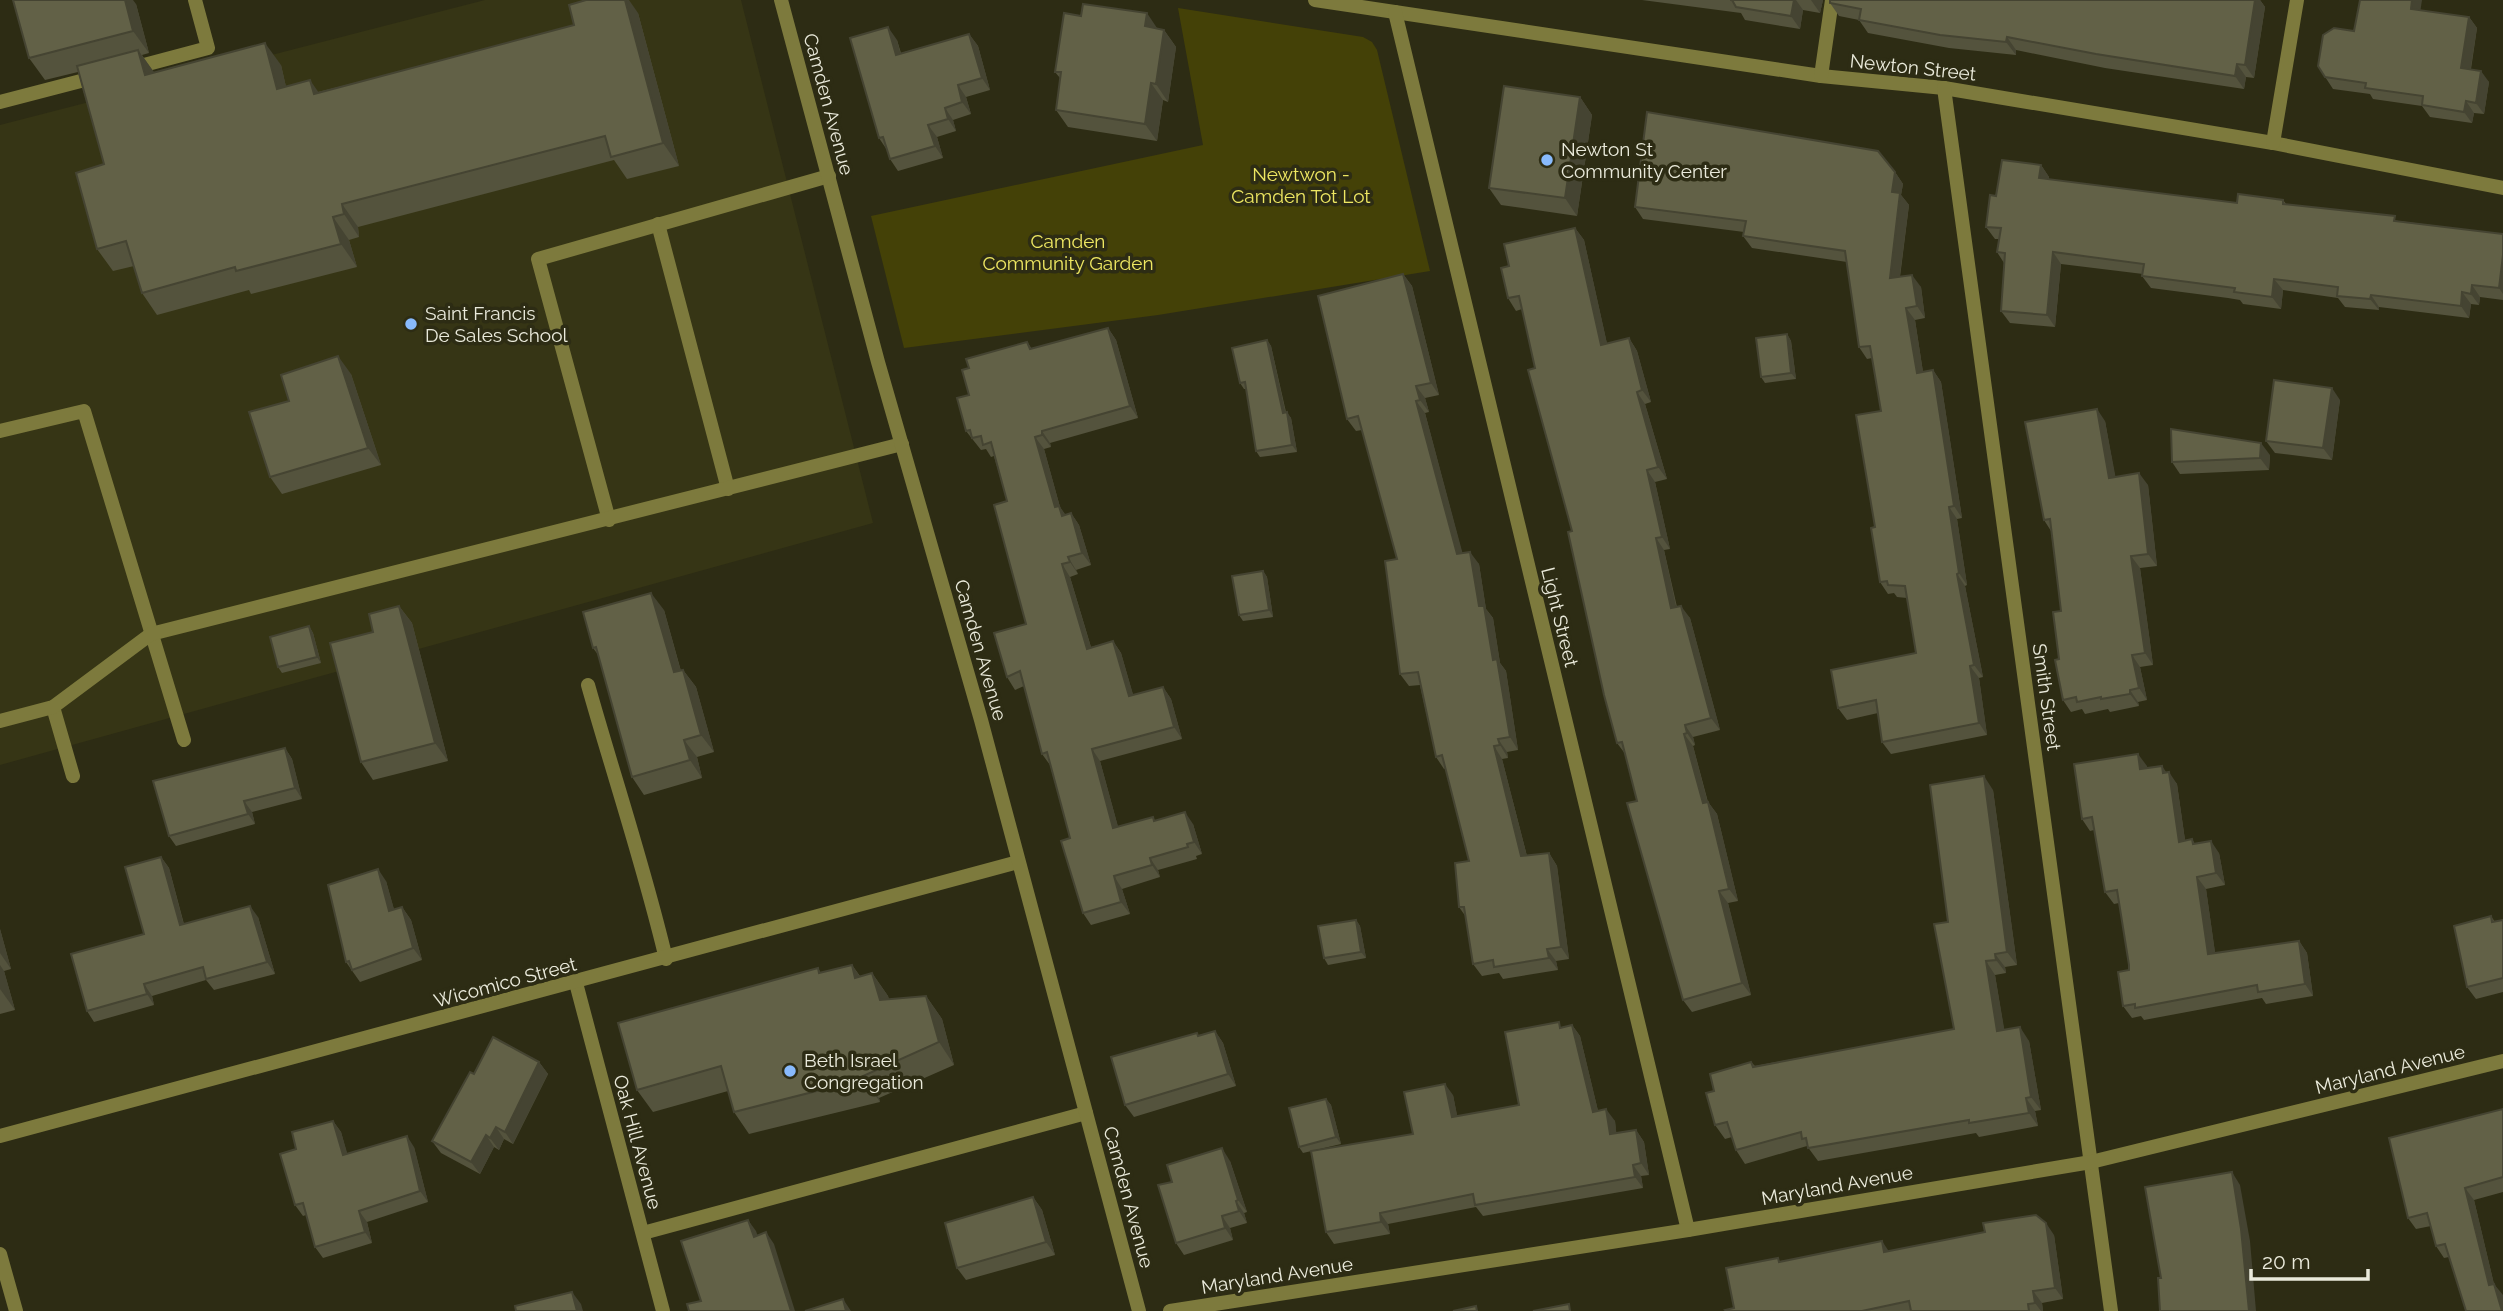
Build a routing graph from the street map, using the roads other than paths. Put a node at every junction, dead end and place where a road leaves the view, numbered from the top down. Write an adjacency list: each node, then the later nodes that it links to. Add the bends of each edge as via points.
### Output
1 (195, 0): 9 (street, via 208,48)
2 (781, 0): 11 (street, Camden Avenue)
3 (1315, 0): 6 (street, Newton Street)
4 (1832, 0): 7 (street)
5 (2297, 0): 10 (street)
6 (1395, 12): 7 (street, Newton Street); 31 (street, Light Street)
7 (1821, 76): 8 (street, Newton Street)
8 (1944, 88): 10 (street, Newton Street); 30 (street, Smith Street)
9 (0, 102)
10 (2273, 143): 12 (street, Newton Street)
11 (828, 176): 13 (street); 15 (street, Camden Avenue)
12 (2503, 188)
13 (658, 224): 16 (street); 17 (street, via 538,259)
14 (0, 431): 18 (street, via 84,411)
15 (902, 444): 16 (street); 24 (street, Camden Avenue)
16 (728, 489): 17 (street)
17 (609, 520): 18 (street)
18 (151, 634): 20 (street); 22 (street)
19 (588, 685): 25 (street, via 627,824 645,868)
20 (52, 707): 21 (street); 23 (street)
21 (0, 721)
22 (184, 740)
23 (73, 776)
24 (1018, 862): 25 (street, Wicomico Street); 28 (street, Camden Avenue)
25 (666, 959): 26 (street, Wicomico Street)
26 (576, 983): 29 (street, Wicomico Street); 32 (street, Oak Hill Avenue)
27 (2503, 1061): 30 (street, Maryland Avenue)
28 (1086, 1113): 32 (street); 36 (street, Camden Avenue)
29 (0, 1136)
30 (2091, 1162): 31 (street, Maryland Avenue); 38 (street, Smith Street)
31 (1688, 1230): 37 (street, Maryland Avenue)
32 (642, 1233): 35 (street, Oak Hill Avenue)
33 (0, 1254): 34 (street)
34 (16, 1311)
35 (663, 1311)
36 (1139, 1311)
37 (1170, 1311)
38 (2111, 1311)

